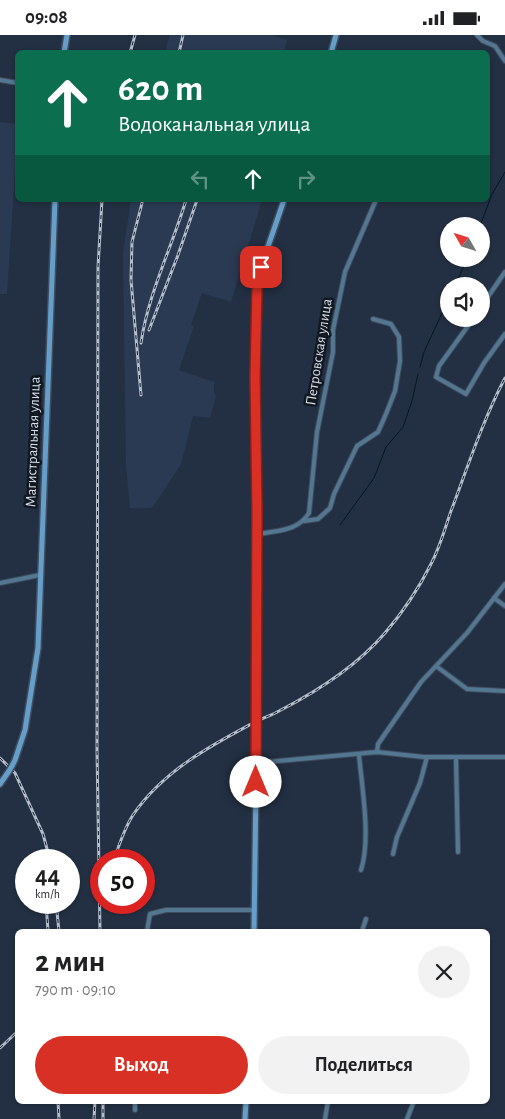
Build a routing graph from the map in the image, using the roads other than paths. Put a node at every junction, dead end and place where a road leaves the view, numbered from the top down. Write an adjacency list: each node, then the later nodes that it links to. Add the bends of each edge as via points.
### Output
1 (67, 35): 4 (main road)
2 (336, 35): 5 (main road)
3 (477, 35): 6 (street, via 494,46)
4 (64, 50)
5 (332, 50)
6 (505, 61)
7 (0, 80): 8 (street)
8 (15, 82)
9 (55, 202): 19 (main road, Магистральная улица)
10 (283, 202): 31 (main road, via 261,267 257,289)
11 (375, 202): 17 (street, Петровская улица, via 345,272 317,432 308,513)
12 (505, 272): 13 (street)
13 (490, 294)
14 (373, 319): 17 (street, via 391,324 399,337 400,361 395,391 378,432 357,446 330,508 318,519)
15 (467, 327): 16 (street, via 439,366 436,377 466,394)
16 (505, 334)
17 (304, 521): 18 (street, via 290,529)
18 (260, 534)
19 (40, 575): 20 (street); 32 (main road, Магистральная улица, via 38,648 25,730 16,760)
20 (0, 583)
21 (505, 585): 22 (street)
22 (494, 598): 23 (street); 24 (street)
23 (505, 606)
24 (436, 665): 25 (street, via 467,689); 26 (street, via 378,744)
25 (505, 691)
26 (377, 752): 27 (street); 28 (street)
27 (359, 755): 31 (street); 35 (street, via 364,822)
28 (426, 757): 30 (street); 34 (street, via 420,783)
29 (505, 757): 30 (street)
30 (456, 758): 33 (street)
31 (256, 763): 36 (main road)
32 (0, 784)
33 (458, 852)
34 (393, 854)
35 (361, 870)
36 (255, 910): 38 (street, via 166,909 150,914); 39 (main road)
37 (366, 919): 40 (street)
38 (147, 929)
39 (254, 929)
40 (363, 929)
41 (135, 1104): 45 (street)
42 (246, 1104): 46 (main road)
43 (328, 1104): 47 (street)
44 (413, 1104): 48 (street)
45 (135, 1110)
46 (245, 1119)
47 (325, 1119)
48 (408, 1119)

